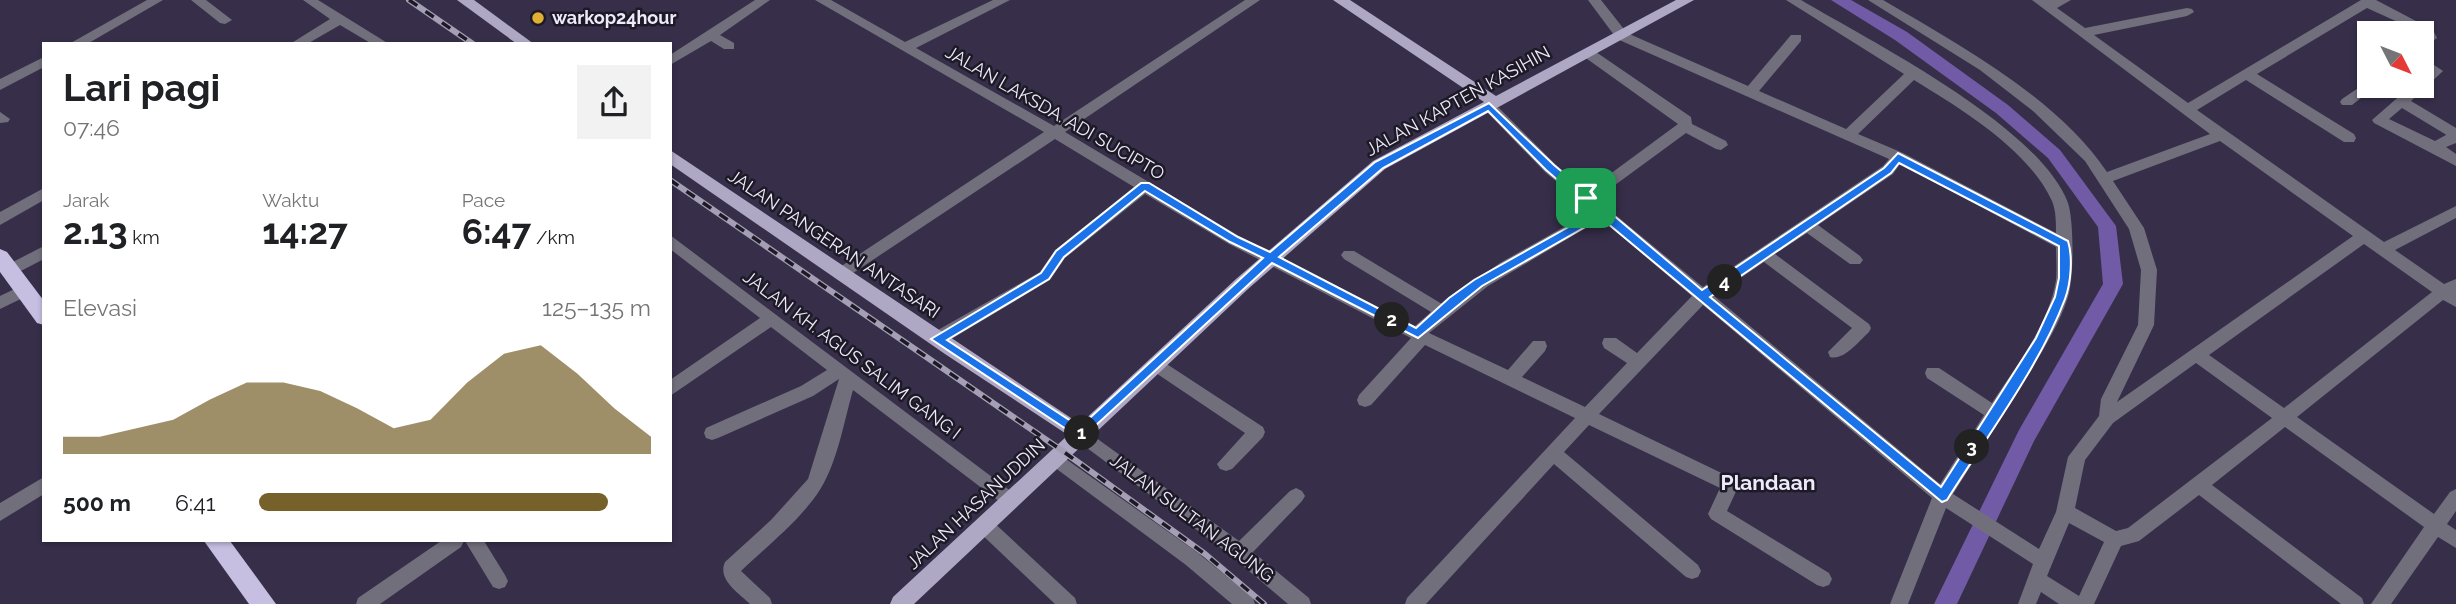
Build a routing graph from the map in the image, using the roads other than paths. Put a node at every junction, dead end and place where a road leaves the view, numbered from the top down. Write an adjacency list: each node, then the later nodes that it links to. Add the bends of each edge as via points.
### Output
1 (197, 0): 18 (street)
2 (309, 0): 19 (street)
3 (464, 0): 30 (main road)
4 (764, 0): 24 (street)
5 (821, 0): 32 (street, JALAN LAKSDA. ADI SUCIPTO)
6 (1004, 0): 32 (street)
7 (1254, 0): 47 (street)
8 (1340, 0): 44 (main road)
9 (1594, 0): 25 (street)
10 (1687, 0): 25 (main road, JALAN KAPTEN KASIHIN)
11 (1792, 0): 36 (street)
12 (1874, 0): 56 (street, via 1985,67 2038,108 2090,157)
13 (2064, 0): 16 (street)
14 (2368, 1): 20 (street); 37 (street)
15 (146, 2): 22 (street)
16 (2043, 4): 23 (street)
17 (2187, 12): 23 (street)
18 (225, 20)
19 (338, 20): 28 (street); 29 (street)
20 (2406, 21)
21 (88, 22): 22 (street)
22 (98, 32): 27 (street)
23 (2082, 33): 45 (street)
24 (711, 35): 31 (street); 34 (street)
25 (1622, 36): 33 (main road, JALAN KAPTEN KASIHIN); 39 (street)
26 (1796, 38): 39 (street)
27 (80, 42)
28 (300, 42)
29 (375, 42)
30 (524, 42)
31 (729, 46)
32 (904, 48): 47 (street, JALAN LAKSDA. ADI SUCIPTO)
33 (1588, 53): 44 (main road, JALAN KAPTEN KASIHIN); 46 (street, via 1680,113)
34 (672, 60)
35 (42, 62): 38 (street)
36 (1912, 74): 48 (street); 66 (street, via 1961,102 2045,177 2060,202)
37 (2246, 74): 45 (street); 50 (street)
38 (0, 85)
39 (1750, 92): 48 (street)
40 (2357, 94): 42 (street)
41 (2405, 98): 43 (street)
42 (2347, 102)
43 (2400, 102): 52 (street, via 2454,135); 52 (street, via 2379,120)
44 (1492, 104): 59 (street, via 1550,168); 71 (main road, JALAN KAPTEN KASIHIN, via 1379,165)
45 (2187, 110): 49 (street)
46 (1685, 126): 51 (street); 59 (street)
47 (1054, 132): 57 (street, JALAN LAKSDA. ADI SUCIPTO); 74 (street)
48 (1848, 135): 54 (street)
49 (2221, 135): 56 (street); 64 (street)
50 (2349, 138)
51 (1721, 145)
52 (2435, 147): 55 (street)
53 (672, 157): 74 (main road, JALAN PANGERAN ANTASARI)
54 (1898, 157): 63 (street, via 1888,170); 66 (street)
55 (2456, 161)
56 (2104, 179): 97 (street, via 2136,228 2149,270 2146,325 2109,399)
57 (1145, 186): 71 (street, JALAN LAKSDA. ADI SUCIPTO); 83 (street, via 1060,254 1045,276)
58 (42, 194): 62 (street)
59 (1586, 198): 61 (street)
60 (2456, 211): 67 (street)
61 (1602, 212): 77 (street); 79 (street, via 1504,267)
62 (0, 219)
63 (1808, 226): 70 (street); 72 (street)
64 (2364, 236): 67 (street); 87 (street)
65 (672, 243): 81 (street, JALAN KH. AGUS SALIM GANG I)
66 (2064, 244): 95 (street, via 2060,297 2041,340)
67 (2383, 249): 76 (street)
68 (42, 253): 73 (street)
69 (1349, 255): 79 (street)
70 (1765, 255): 77 (street); 86 (street, via 1863,328)
71 (1271, 258): 82 (street, JALAN LAKSDA. ADI SUCIPTO); 89 (main road, JALAN KAPTEN KASIHIN)
72 (1855, 260)
73 (5, 263): 75 (highway)
74 (842, 273): 83 (main road, JALAN PANGERAN ANTASARI)
75 (25, 290): 78 (street); 80 (highway)
76 (2452, 293): 98 (street)
77 (1702, 296): 88 (street); 107 (street)
78 (0, 303)
79 (1441, 311): 82 (street)
80 (42, 314)
81 (772, 318): 91 (street, JALAN KH. AGUS SALIM GANG I); 93 (street)
82 (1420, 335): 92 (street, JALAN LAKSDA. ADI SUCIPTO); 94 (street)
83 (937, 339): 100 (main road, JALAN PANGERAN ANTASARI)
84 (1610, 343): 88 (street)
85 (1539, 346): 92 (street)
86 (1836, 352)
87 (2198, 356): 97 (street); 98 (street)
88 (1638, 362): 96 (street)
89 (1156, 364): 100 (main road, JALAN KAPTEN KASIHIN); 103 (street, via 1257,432)
90 (1933, 373): 95 (street)
91 (844, 375): 99 (street); 109 (street, JALAN KH. AGUS SALIM GANG I); 127 (street, via 814,484 731,568)
92 (1511, 378): 96 (street, JALAN LAKSDA. ADI SUCIPTO)
93 (672, 388)
94 (1365, 400)
95 (1994, 413): 107 (street)
96 (1588, 415): 101 (street); 122 (street, JALAN LAKSDA. ADI SUCIPTO, via 1730,485 1717,514)
97 (2106, 418): 110 (street, via 2077,457)
98 (2283, 418): 105 (street); 113 (street)
99 (712, 433)
100 (1081, 434): 102 (main road, JALAN HASANUDDIN); 119 (street, JALAN SULTAN AGUNG)
101 (1553, 453): 121 (street); 132 (street)
102 (1056, 459): 109 (main road, JALAN HASANUDDIN); 130 (street)
103 (1226, 464)
104 (42, 485): 111 (street)
105 (2199, 485): 114 (street, via 2133,535); 137 (street)
106 (1296, 496): 119 (street)
107 (1942, 496): 120 (street); 133 (street)
108 (2456, 496): 113 (street)
109 (1010, 500): 112 (main road, JALAN HASANUDDIN)
110 (2065, 512): 114 (street); 120 (street)
111 (0, 513)
112 (984, 525): 128 (main road, JALAN HASANUDDIN); 129 (street)
113 (2434, 525): 115 (street); 138 (street)
114 (2115, 539): 136 (street)
115 (2456, 540)
116 (217, 542): 125 (highway)
117 (454, 542): 126 (street)
118 (475, 542): 124 (street)
119 (1240, 552): 131 (street, JALAN SULTAN AGUNG)
120 (2043, 561): 123 (street)
121 (1692, 571)
122 (1823, 579)
123 (2038, 580): 134 (street); 135 (street)
124 (499, 581)
125 (264, 604)
126 (365, 604)
127 (763, 604)
128 (900, 604)
129 (1068, 604)
130 (1246, 604)
131 (1302, 604)
132 (1414, 604)
133 (1899, 604)
134 (2028, 604)
135 (2075, 604)
136 (2085, 604)
137 (2355, 604)
138 (2380, 604)

